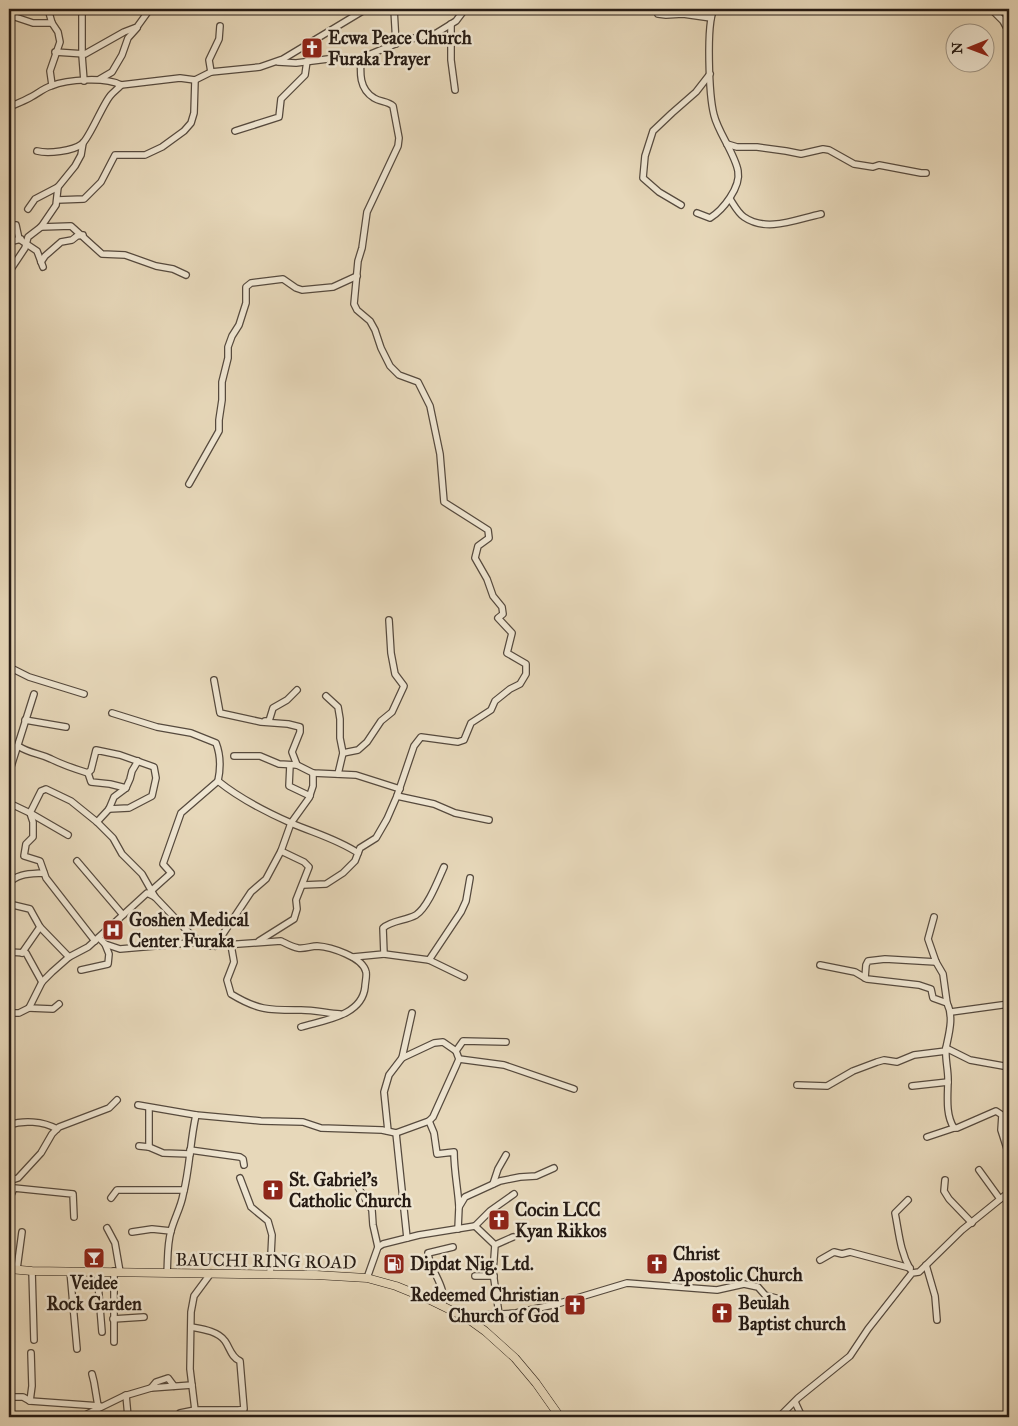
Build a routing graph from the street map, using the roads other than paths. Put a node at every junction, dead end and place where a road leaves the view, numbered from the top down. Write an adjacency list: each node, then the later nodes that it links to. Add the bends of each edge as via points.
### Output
1 (48, 9): 12 (street)
2 (82, 9): 19 (street)
3 (150, 9): 15 (street)
4 (366, 9): 21 (street)
5 (394, 9): 17 (street)
6 (465, 9): 13 (street)
7 (714, 9): 11 (street)
8 (991, 9): 16 (street)
9 (9, 14): 12 (street)
10 (658, 14): 11 (street)
11 (711, 18): 24 (street)
12 (52, 24): 18 (street, via 60,42)
13 (451, 24): 17 (street, via 435,34); 30 (street)
14 (220, 26): 23 (street, via 219,39 209,60)
15 (137, 27): 19 (street); 25 (street, via 128,38 112,72)
16 (1009, 32)
17 (396, 44): 20 (street)
18 (55, 52): 19 (street); 28 (street, via 50,71)
19 (82, 55): 27 (street)
20 (361, 58): 22 (street); 52 (street, via 360,80 371,96 393,106 399,138 396,152 367,212)
21 (276, 61): 22 (street); 23 (street, via 260,67)
22 (307, 61): 32 (street, via 305,75 282,99 279,117)
23 (211, 72): 26 (street)
24 (710, 74): 34 (street, via 714,114); 40 (street, via 696,92 653,132 645,156 643,178)
25 (100, 79): 27 (street); 29 (street)
26 (195, 80): 29 (street, via 180,78); 39 (street, via 194,113 184,131 145,155 115,155 100,182 84,199)
27 (84, 81): 28 (street)
28 (52, 85): 31 (street)
29 (121, 85): 33 (street, via 110,96)
30 (455, 90)
31 (9, 107)
32 (235, 131)
33 (83, 143): 35 (street, via 53,152); 37 (street, via 75,166)
34 (726, 144): 36 (street, via 801,154 829,150 854,164); 38 (street, via 738,172)
35 (37, 151)
36 (926, 173)
37 (58, 187): 39 (street); 41 (street, via 35,199)
38 (730, 199): 42 (street, via 710,218); 43 (street, via 743,217 770,225)
39 (57, 200): 45 (street)
40 (681, 205)
41 (28, 209)
42 (697, 213)
43 (821, 214)
44 (16, 225): 47 (street)
45 (40, 227): 46 (street, via 71,226); 48 (street)
46 (83, 235): 48 (street, via 61,242 44,256 42,264 37,251); 51 (street, via 102,254 125,255)
47 (19, 239): 48 (street); 49 (street)
48 (27, 241): 50 (street)
49 (9, 242)
50 (9, 272)
51 (186, 275)
52 (357, 276): 53 (street, via 333,287 302,290 282,278 250,283 246,287 240,325 228,347 219,431); 76 (street, via 354,304 357,310 370,321 390,366 399,375 418,382 430,406 440,454 444,502 488,530 489,538 478,546 475,558 493,596 502,607 503,614 498,618 512,633 507,653 526,664 526,674 520,684 510,688 495,701 491,710 471,723 464,740 421,737 414,746)
53 (189, 484)
54 (389, 620): 66 (street, via 395,674 404,686 392,712 381,720 367,742 358,750)
55 (9, 659): 59 (street, via 11,668 29,678)
56 (214, 680): 63 (street, via 220,713)
57 (297, 690): 63 (street, via 273,708 269,721)
58 (34, 694): 62 (street)
59 (84, 694)
60 (326, 696): 66 (street, via 338,707)
61 (112, 713): 74 (street, via 157,727 191,733 216,743 220,754)
62 (26, 720): 64 (street); 65 (street)
63 (261, 722): 69 (street, via 300,727 292,752)
64 (66, 727)
65 (18, 746): 70 (street); 71 (street, via 28,753)
66 (343, 753): 73 (street)
67 (234, 756): 69 (street, via 260,756 279,764)
68 (138, 761): 71 (street, via 96,750); 75 (street); 80 (street, via 154,767 156,778 152,796 129,808)
69 (294, 765): 72 (street); 77 (street, via 289,786)
70 (9, 773)
71 (88, 773): 75 (street, via 91,782)
72 (313, 773): 73 (street); 77 (street)
73 (338, 774): 76 (street, via 356,775)
74 (218, 781): 84 (street, via 232,792); 94 (street, via 181,813 163,864 170,873)
75 (126, 788): 80 (street, via 114,797)
76 (400, 789): 78 (street)
77 (310, 796): 84 (street)
78 (398, 796): 82 (street); 87 (street, via 376,838 360,848)
79 (9, 803): 81 (street)
80 (109, 808): 83 (street)
81 (30, 813): 83 (street, via 41,791 46,789 71,801); 85 (street); 90 (street, via 33,837 26,844 24,856 40,862)
82 (489, 820)
83 (98, 822): 94 (street, via 142,874)
84 (291, 823): 86 (street); 87 (street)
85 (68, 835)
86 (281, 851): 93 (street, via 309,867); 104 (street, via 266,879 251,892)
87 (358, 853): 93 (street, via 344,873 326,884)
88 (77, 861): 96 (street)
89 (444, 867): 107 (street, via 422,910 415,916 388,923 383,928)
90 (44, 873): 92 (street, via 24,874); 99 (street)
91 (470, 878): 110 (street, via 461,912)
92 (9, 884)
93 (303, 885): 101 (street, via 296,900 294,918)
94 (153, 894): 96 (street, via 147,893); 100 (street)
95 (9, 904): 98 (street, via 30,909)
96 (123, 914): 99 (street)
97 (934, 917): 111 (street, via 928,939)
98 (40, 927): 106 (street); 108 (street)
99 (97, 940): 102 (street); 108 (street)
100 (201, 942): 102 (street, via 120,948); 104 (street)
101 (258, 942): 103 (street); 109 (street, via 281,941 299,948 318,946 347,953)
102 (105, 944): 113 (street, via 108,964)
103 (231, 945): 104 (street); 124 (street, via 234,962 227,980 231,994 263,1009)
104 (215, 946)
105 (9, 952): 106 (street)
106 (22, 953): 116 (street, via 26,953)
107 (384, 954): 109 (street); 110 (street)
108 (69, 957): 116 (street)
109 (353, 958): 124 (street, via 366,971 364,994 356,1007)
110 (429, 960): 114 (street)
111 (936, 962): 115 (street, via 868,961); 117 (street, via 943,974)
112 (820, 965): 115 (street, via 855,972)
113 (81, 970)
114 (464, 977)
115 (865, 978): 117 (street, via 919,984 931,989 934,998)
116 (42, 982): 120 (street)
117 (947, 1003): 121 (street)
118 (59, 1004): 120 (street, via 53,1009)
119 (1009, 1004): 121 (street)
120 (28, 1008): 122 (street, via 19,1013)
121 (951, 1012): 127 (street)
122 (9, 1013)
123 (412, 1013): 129 (street)
124 (343, 1014): 125 (street)
125 (302, 1027)
126 (506, 1042): 128 (street, via 463,1041)
127 (946, 1050): 131 (street, via 970,1060); 132 (street); 133 (street, via 914,1055 897,1062 877,1062 827,1086)
128 (456, 1051): 129 (street, via 443,1042 434,1043); 130 (street)
129 (402, 1058): 144 (street, via 388,1075 384,1092)
130 (458, 1060): 135 (street, via 504,1065); 140 (street)
131 (1009, 1067)
132 (948, 1082): 134 (street); 142 (street, via 947,1106)
133 (797, 1085)
134 (912, 1086)
135 (574, 1090)
136 (117, 1100): 143 (street, via 109,1108)
137 (138, 1105): 138 (street)
138 (149, 1108): 139 (street); 148 (street)
139 (196, 1115): 144 (street, via 303,1122 321,1128); 149 (street)
140 (429, 1121): 145 (street); 167 (street, via 437,1154 454,1152)
141 (9, 1125): 143 (street, via 30,1122)
142 (954, 1128): 146 (street); 151 (street, via 1000,1112 1001,1130)
143 (57, 1129): 158 (street, via 18,1178)
144 (388, 1131): 145 (street)
145 (396, 1133): 177 (street)
146 (927, 1137)
147 (140, 1146): 148 (street)
148 (149, 1148): 149 (street, via 163,1153)
149 (190, 1152): 152 (street, via 240,1157); 160 (street)
150 (506, 1155): 159 (street)
151 (1009, 1155)
152 (244, 1165)
153 (554, 1168): 159 (street, via 536,1176)
154 (979, 1170): 166 (street)
155 (240, 1178): 191 (street, via 251,1207 268,1221 272,1234)
156 (353, 1180): 179 (street, via 372,1210)
157 (945, 1180): 169 (street, via 944,1191 949,1199)
158 (9, 1181)
159 (493, 1184): 167 (street, via 465,1197)
160 (184, 1190): 163 (street, via 117,1190); 173 (street)
161 (1009, 1192): 166 (street)
162 (514, 1194): 170 (street)
163 (111, 1198)
164 (9, 1200): 168 (street, via 14,1188 73,1194)
165 (908, 1200): 187 (street, via 895,1213 904,1259)
166 (1000, 1200): 169 (street)
167 (459, 1207): 172 (street)
168 (74, 1217)
169 (972, 1223): 182 (street)
170 (475, 1226): 172 (street); 178 (street)
171 (107, 1228): 188 (street, via 115,1243)
172 (458, 1229): 177 (street)
173 (171, 1231): 175 (street); 189 (street)
174 (22, 1232): 183 (street)
175 (132, 1232)
176 (512, 1237): 178 (street)
177 (407, 1238): 179 (street)
178 (495, 1245): 193 (street)
179 (378, 1247): 194 (street)
180 (453, 1247): 196 (street, via 428,1253 444,1291)
181 (820, 1260): 187 (street, via 834,1252 850,1252)
182 (926, 1265): 187 (street, via 919,1272); 201 (street, via 935,1296)
183 (13, 1269): 184 (main road, BAUCHI RING ROAD)
184 (32, 1271): 185 (main road, BAUCHI RING ROAD); 204 (street)
185 (70, 1271): 186 (main road, BAUCHI RING ROAD); 206 (street)
186 (97, 1271): 188 (main road, BAUCHI RING ROAD); 203 (street)
187 (911, 1271): 213 (street, via 850,1356)
188 (117, 1272): 189 (main road, BAUCHI RING ROAD); 200 (street)
189 (168, 1273): 190 (main road, BAUCHI RING ROAD)
190 (211, 1273): 191 (main road, BAUCHI RING ROAD); 202 (street, via 194,1296)
191 (270, 1275): 194 (main road, BAUCHI RING ROAD)
192 (475, 1276): 193 (street)
193 (494, 1276): 197 (street)
194 (367, 1278): 196 (main road, BAUCHI RING ROAD, via 396,1286)
195 (776, 1298): 197 (street, via 765,1295 758,1287 744,1284 717,1290 627,1283 557,1304)
196 (442, 1306): 199 (main road, BAUCHI RING ROAD)
197 (498, 1314): 199 (street)
198 (144, 1317): 200 (street)
199 (467, 1318): 222 (main road, BAUCHI RING ROAD, via 515,1358)
200 (113, 1319): 205 (street)
201 (937, 1320)
202 (191, 1327): 209 (street); 216 (street, via 214,1333 224,1340 234,1358 240,1361 244,1409)
203 (102, 1332)
204 (34, 1340)
205 (114, 1342)
206 (77, 1349)
207 (31, 1353): 212 (street)
208 (92, 1374): 214 (street)
209 (192, 1385): 210 (street, via 174,1386 168,1378 156,1382 151,1388); 215 (street)
210 (126, 1395): 214 (street); 219 (street)
211 (9, 1396): 212 (street)
212 (30, 1401): 214 (street)
213 (795, 1402): 217 (street); 223 (street)
214 (100, 1406): 218 (street)
215 (195, 1410): 216 (street); 220 (street, via 180,1413)
216 (240, 1410): 221 (street)
217 (781, 1416)
218 (80, 1417)
219 (128, 1417)
220 (180, 1417)
221 (241, 1417)
222 (560, 1417)
223 (802, 1417)

